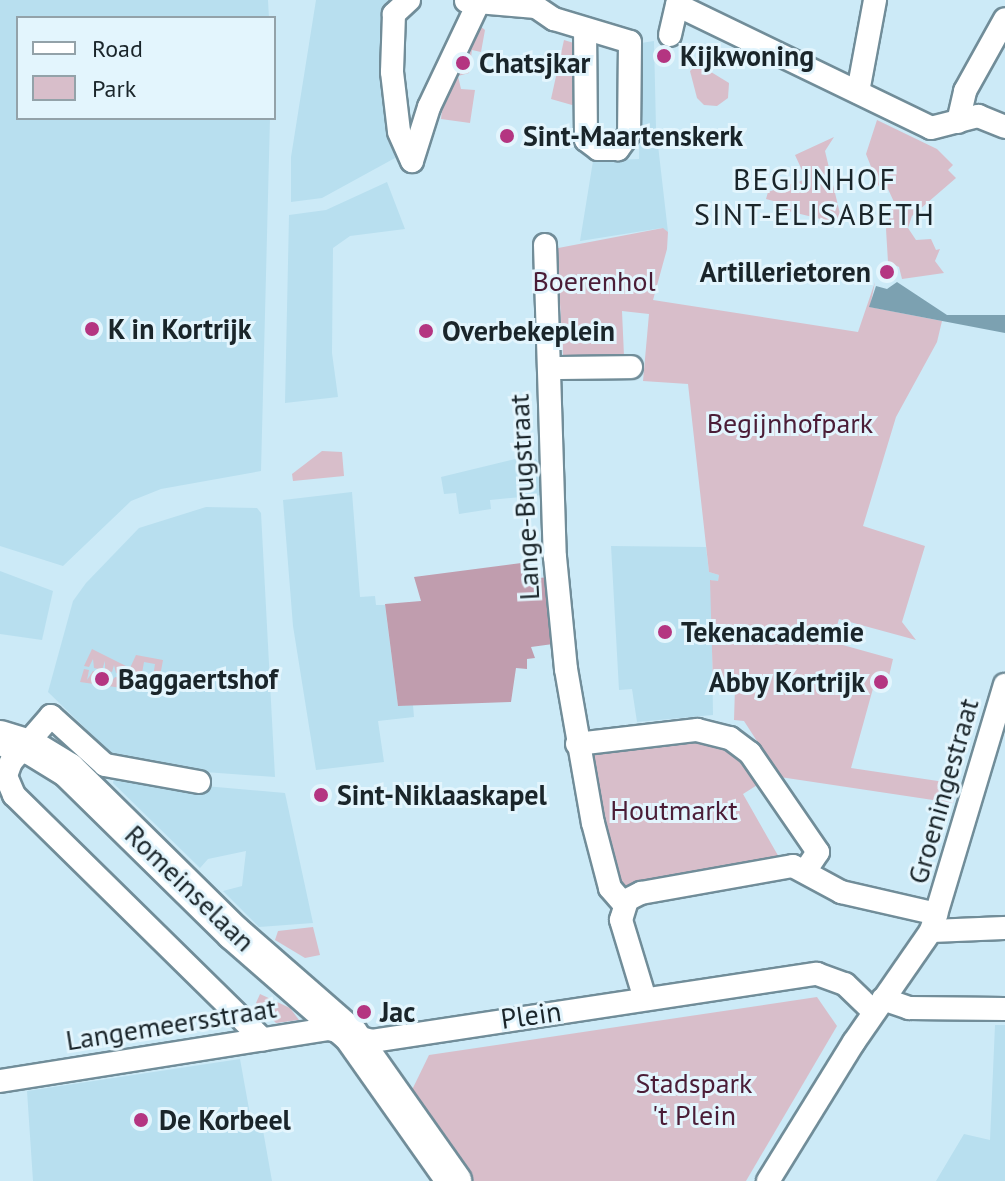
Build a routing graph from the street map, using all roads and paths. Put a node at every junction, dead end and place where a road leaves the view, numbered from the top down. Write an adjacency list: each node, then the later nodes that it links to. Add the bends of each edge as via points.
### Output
1 (409, 0): 3 (street, via 394,14 392,72 399,132 412,161)
2 (875, 0): 9 (street)
3 (471, 2): 4 (street)
4 (537, 3): 7 (street, via 554,19)
5 (677, 3): 8 (street); 9 (street)
6 (1005, 19): 10 (street, via 965,91)
7 (585, 29): 7 (street, via 585,137 595,148 618,149 629,134 630,42)
8 (670, 35)
9 (858, 92): 10 (street, via 931,128)
10 (958, 122): 11 (street, via 982,116)
11 (1005, 127)
12 (545, 245): 14 (street, Lange-Brugstraat)
13 (631, 367): 14 (street)
14 (550, 368): 17 (street, Lange-Brugstraat, via 555,557)
15 (1005, 685): 22 (street, Groeningestraat)
16 (13, 742): 18 (street, Romeinselaan); 19 (street, Romeinselaan, via 51,716 105,765); 27 (main road, Romeinselaan, via 68,770 234,933)
17 (577, 744): 20 (street, via 697,730 738,742 818,852); 21 (street, via 605,876)
18 (3, 781): 28 (street, Romeinselaan)
19 (199, 782)
20 (806, 870): 21 (street, via 786,866 732,875 641,893); 22 (street, via 841,892)
21 (624, 904): 24 (street, via 622,924)
22 (934, 922): 23 (street); 25 (street)
23 (1005, 928)
24 (645, 999): 25 (street, Plein, via 824,974); 27 (street, Plein, via 372,1041)
25 (878, 1006): 26 (street); 31 (street)
26 (1005, 1009)
27 (351, 1035): 28 (street, Langemeersstraat, via 329,1029); 30 (main road)
28 (263, 1040): 29 (street, Langemeersstraat)
29 (0, 1081)
30 (454, 1181)
31 (768, 1181)

